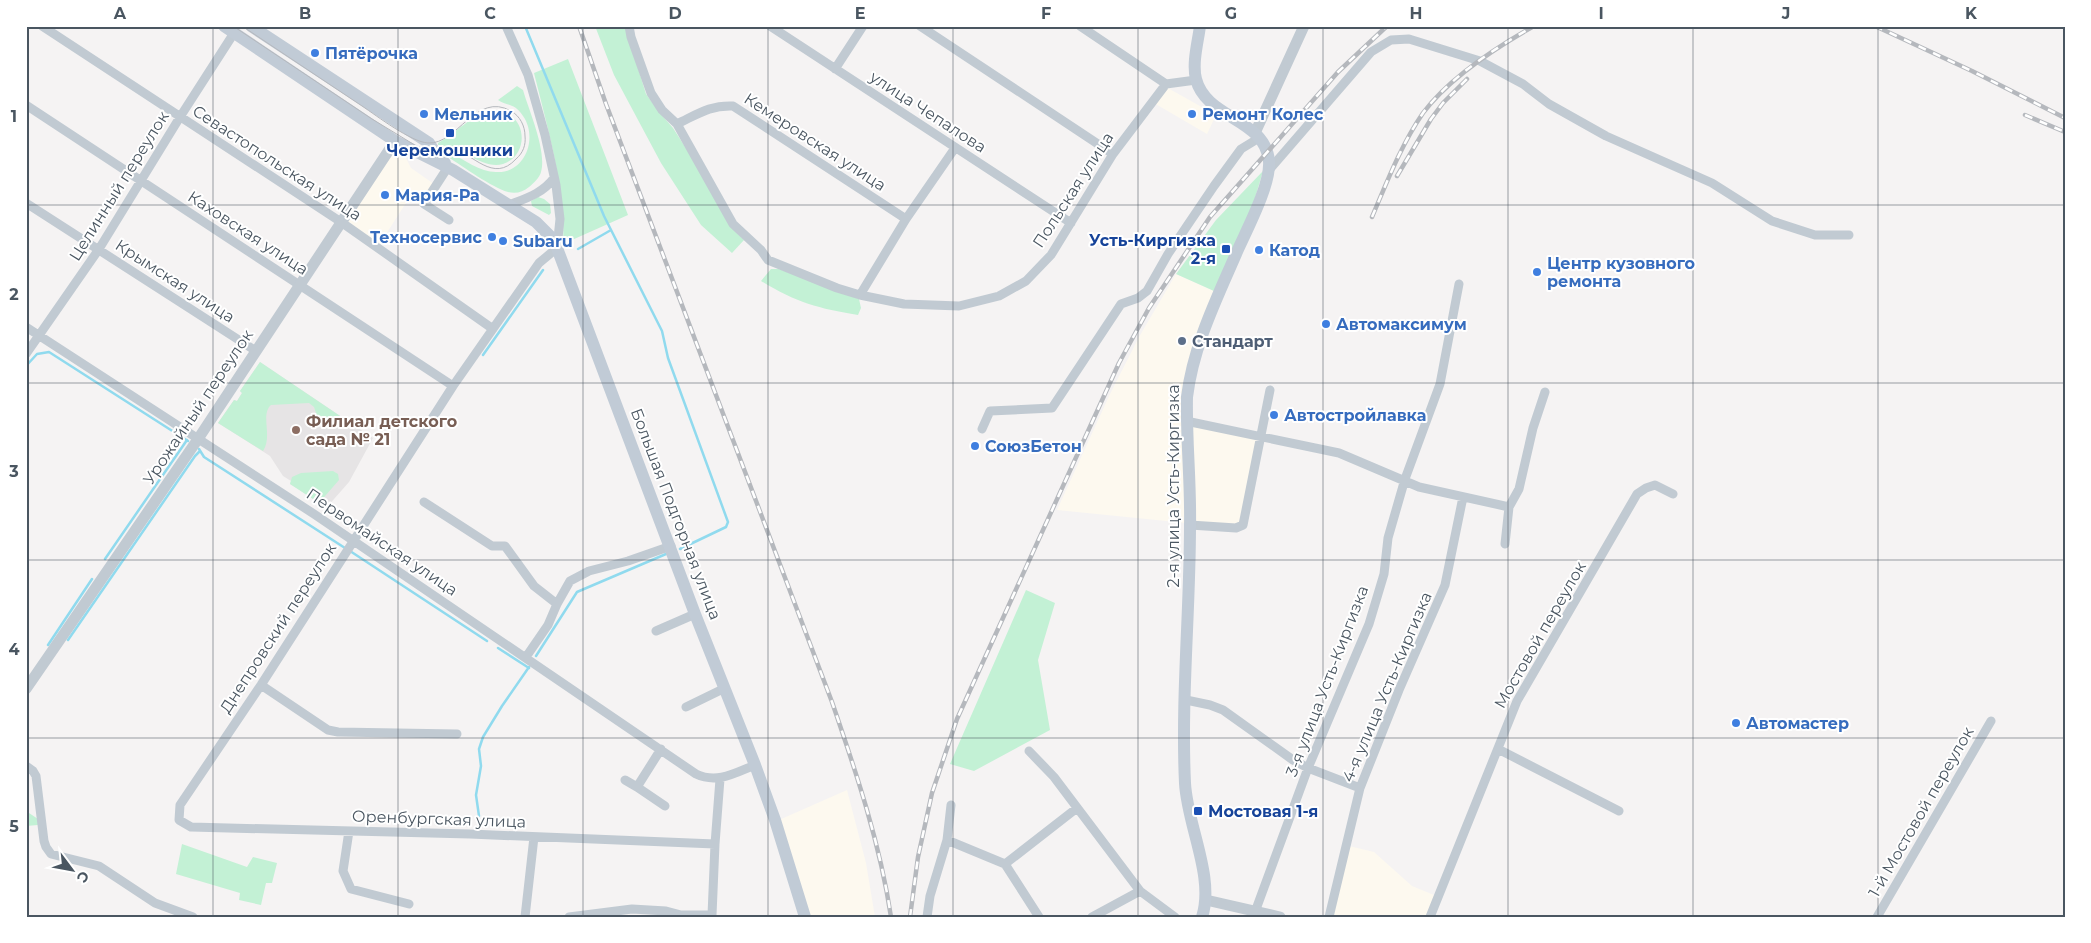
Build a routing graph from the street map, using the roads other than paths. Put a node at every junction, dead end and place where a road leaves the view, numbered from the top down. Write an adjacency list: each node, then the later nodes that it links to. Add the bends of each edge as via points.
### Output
1 (42, 26): 16 (street, Севастопольская улица)
2 (251, 26): 20 (main road, Большая Подгорная улица)
3 (506, 26): 26 (street, via 528,75)
4 (629, 26): 17 (street, Польская улица, via 651,93)
5 (770, 26): 12 (street, улица Чепалова)
6 (863, 26): 12 (street)
7 (920, 26): 23 (street)
8 (1080, 26): 14 (street)
9 (1200, 26): 13 (main road)
10 (1304, 26): 18 (street)
11 (229, 30): 16 (street, Целинный переулок); 19 (main road, Большая Подгорная улица)
12 (836, 69): 21 (street, улица Чепалова)
13 (1195, 74): 14 (street); 18 (main road, via 1204,97 1213,106)
14 (1166, 84): 23 (street, Польская улица)
15 (26, 105): 27 (street, Каховская улица)
16 (180, 117): 27 (street, Целинный переулок); 32 (street, Севастопольская улица)
17 (677, 124): 30 (street, Кемеровская улица, via 708,108 733,106); 39 (street, Польская улица, via 733,224 762,250 768,260)
18 (1257, 135): 25 (main road, via 1266,151); 49 (street, via 1236,154 1168,254 1147,291 1121,304 1052,408 990,412)
19 (395, 141): 22 (main road, Большая Подгорная улица); 32 (street, Урожайный переулок)
20 (429, 143): 22 (main road, via 425,151); 24 (main road, Большая Подгорная улица)
21 (955, 148): 30 (street); 33 (street, улица Чепалова)
22 (418, 154): 24 (main road, Большая Подгорная улица)
23 (1113, 154): 33 (street, Польская улица)
24 (450, 168): 29 (main road, Большая Подгорная улица); 31 (street, via 424,204)
25 (1268, 170): 34 (street, 2-я улица Усть-Киргизка, via 1371,52 1391,40 1409,39 1480,61 1606,136 1712,183 1772,221 1815,235); 48 (main road, 2-я улица Усть-Киргизка, via 1257,208 1197,350 1189,378)
26 (554, 178): 29 (street, via 534,195); 35 (street, via 560,219)
27 (142, 180): 36 (street, Целинный переулок); 38 (street, Каховская улица)
28 (26, 203): 36 (street, Крымская улица)
29 (509, 205): 35 (main road, Большая Подгорная улица, via 536,222)
30 (906, 219): 39 (street)
31 (449, 220)
32 (341, 222): 38 (street, Урожайный переулок); 41 (street, Севастопольская улица)
33 (1071, 223): 39 (street, Польская улица, via 1050,255 1026,281 999,296 959,306 904,304)
34 (1849, 234)
35 (557, 248): 41 (street, Днепровский переулок, via 538,263); 60 (main road, Большая Подгорная улица)
36 (99, 249): 42 (street, Целинный переулок); 43 (street, Крымская улица)
37 (1459, 284): 52 (street, 3-я улица Усть-Киргизка, via 1440,384)
38 (300, 285): 43 (street, Урожайный переулок); 45 (street, Каховская улица)
39 (860, 295)
40 (26, 328): 42 (street, Первомайская улица)
41 (493, 329): 45 (street, Днепровский переулок)
42 (38, 336): 44 (street, Целинный переулок); 51 (street, Первомайская улица)
43 (256, 352): 51 (street, Урожайный переулок)
44 (26, 354)
45 (453, 386): 58 (street, Днепровский переулок)
46 (1270, 390): 50 (street)
47 (1545, 392): 56 (street, via 1519,490)
48 (1186, 421): 50 (street); 57 (main road, 2-я улица Усть-Киргизка)
49 (982, 429)
50 (1260, 435): 52 (street, via 1339,453); 57 (street, via 1243,525 1236,528)
51 (198, 438): 58 (street, Первомайская улица); 67 (street, Урожайный переулок)
52 (1405, 479): 54 (street, via 1419,487); 77 (street, 3-я улица Усть-Киргизка, via 1388,538 1384,574 1369,624)
53 (1673, 494): 73 (street, Мостовой переулок, via 1655,485 1638,494 1517,701)
54 (1463, 497): 56 (street); 81 (street, 4-я улица Усть-Киргизка, via 1445,585)
55 (424, 502): 61 (street, via 492,546 505,546 534,586)
56 (1509, 507): 59 (street)
57 (1190, 525): 68 (main road, 2-я улица Усть-Киргизка)
58 (352, 542): 64 (street, Первомайская улица); 65 (street, Днепровский переулок)
59 (1505, 544)
60 (671, 546): 61 (street, via 590,570 570,581); 62 (main road, Большая Подгорная улица)
61 (556, 604): 64 (street, via 548,625)
62 (695, 614): 63 (street); 66 (main road, Большая Подгорная улица)
63 (656, 631)
64 (526, 657): 72 (street, Первомайская улица)
65 (261, 685): 71 (street, via 328,730); 82 (street, Днепровский переулок)
66 (726, 688): 69 (street); 75 (main road, Большая Подгорная улица)
67 (26, 689)
68 (1186, 700): 77 (street, via 1228,713 1277,750); 93 (main road, 2-я улица Усть-Киргизка, via 1186,794 1202,864)
69 (686, 707)
70 (1991, 722): 108 (street, 1-й Мостовой переулок)
71 (457, 734)
72 (661, 749): 78 (street, Первомайская улица, via 696,774); 80 (street)
73 (1498, 749): 86 (street); 107 (street, Мостовой переулок)
74 (1029, 751): 85 (street)
75 (755, 765): 78 (street); 99 (main road, Большая Подгорная улица)
76 (26, 766): 96 (street, via 36,776 44,841 51,854 99,866 155,903)
77 (1308, 768): 81 (street); 95 (street, 3-я улица Усть-Киргизка)
78 (720, 779): 90 (street)
79 (625, 780): 80 (street)
80 (636, 787): 84 (street)
81 (1360, 788): 106 (street, 4-я улица Усть-Киргизка)
82 (180, 805): 87 (street, Оренбургская улица, via 179,820 191,827)
83 (951, 805): 89 (street)
84 (665, 806)
85 (1077, 808): 91 (street); 92 (street)
86 (1619, 811)
87 (348, 831): 88 (street, Оренбургская улица); 94 (street, via 343,871 351,889)
88 (534, 837): 90 (street, Оренбургская улица); 97 (street)
89 (947, 840): 91 (street); 100 (street, via 932,887)
90 (715, 844): 98 (street, via 712,915 632,909)
91 (1005, 864): 101 (street)
92 (1140, 890): 102 (street); 103 (street)
93 (1206, 900): 95 (street); 104 (main road, 2-я улица Усть-Киргизка)
94 (409, 904)
95 (1255, 912): 105 (street)
96 (193, 917)
97 (525, 917)
98 (568, 917)
99 (805, 917)
100 (927, 917)
101 (1039, 917)
102 (1092, 917)
103 (1175, 917)
104 (1202, 917)
105 (1280, 917)
106 (1329, 917)
107 (1430, 917)
108 (1877, 917)

